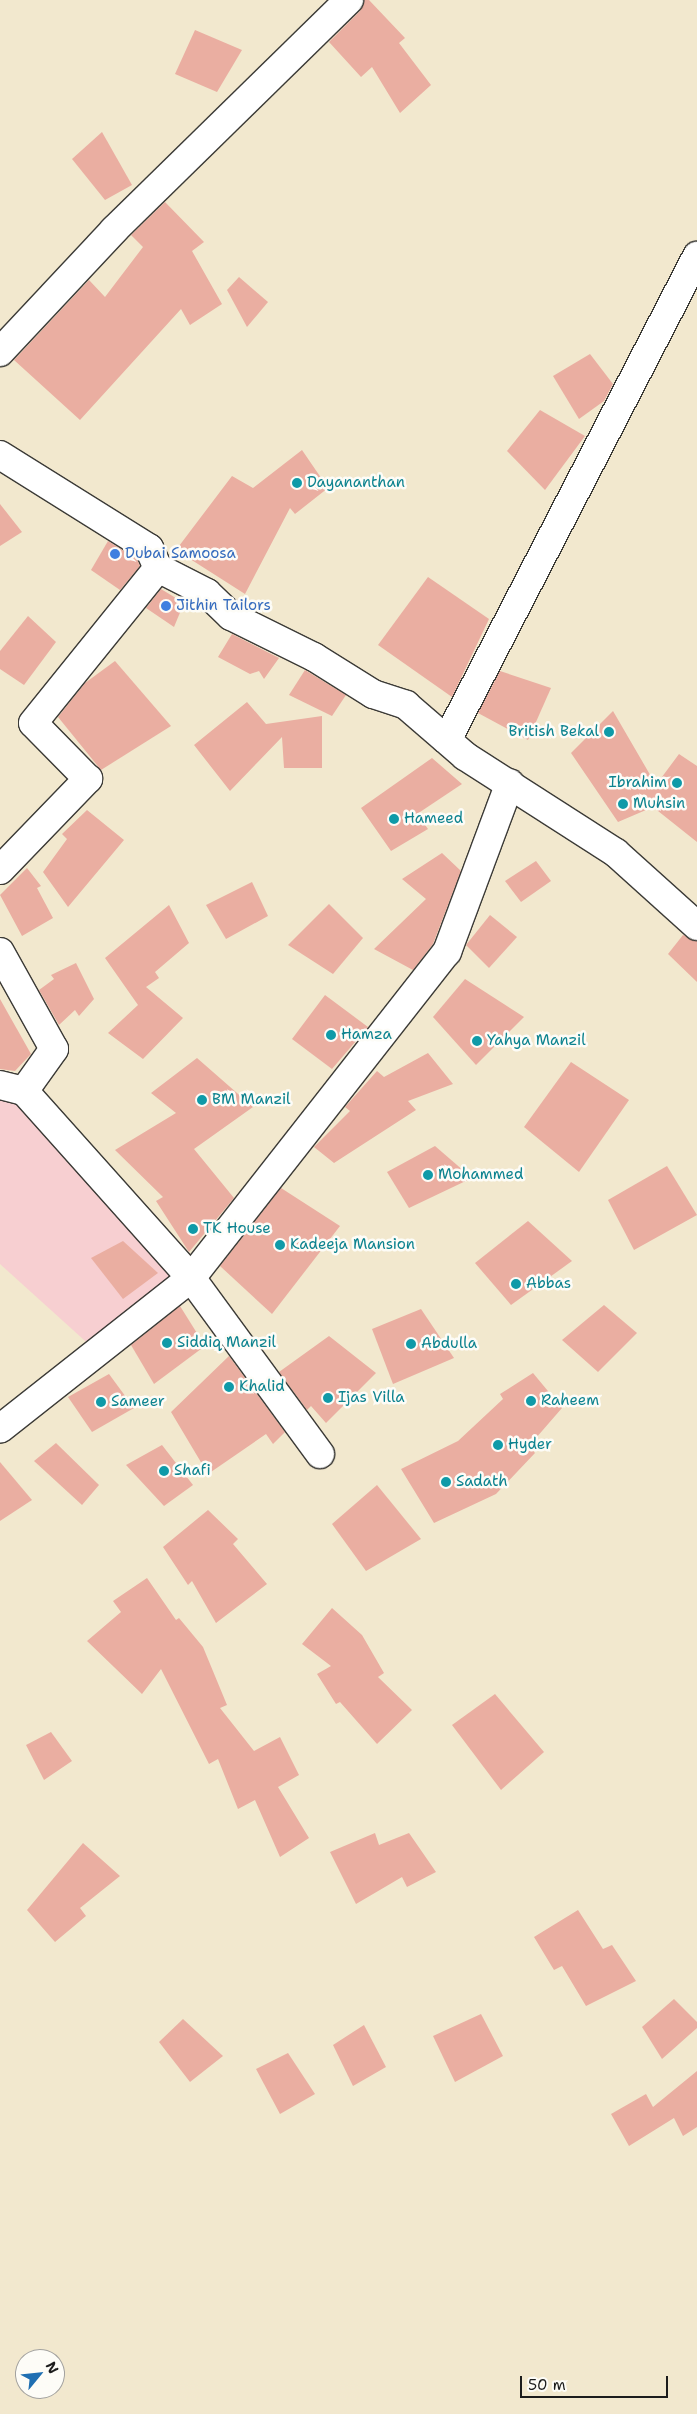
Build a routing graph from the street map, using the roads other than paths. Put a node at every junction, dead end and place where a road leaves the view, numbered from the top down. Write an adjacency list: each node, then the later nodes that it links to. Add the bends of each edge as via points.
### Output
1 (349, 0): 3 (street, via 114,230)
2 (697, 256): 6 (street)
3 (0, 352)
4 (0, 455): 5 (street, via 149,548)
5 (158, 568): 6 (street, via 207,593 252,628 314,657 373,694 406,705); 8 (street, via 33,723 88,779)
6 (447, 740): 7 (street)
7 (510, 783): 9 (street, via 616,854); 12 (street, via 447,952)
8 (0, 870)
9 (697, 926)
10 (0, 952): 11 (street, via 54,1049)
11 (12, 1088): 12 (street)
12 (191, 1278): 13 (street); 14 (street)
13 (0, 1429)
14 (320, 1454)

